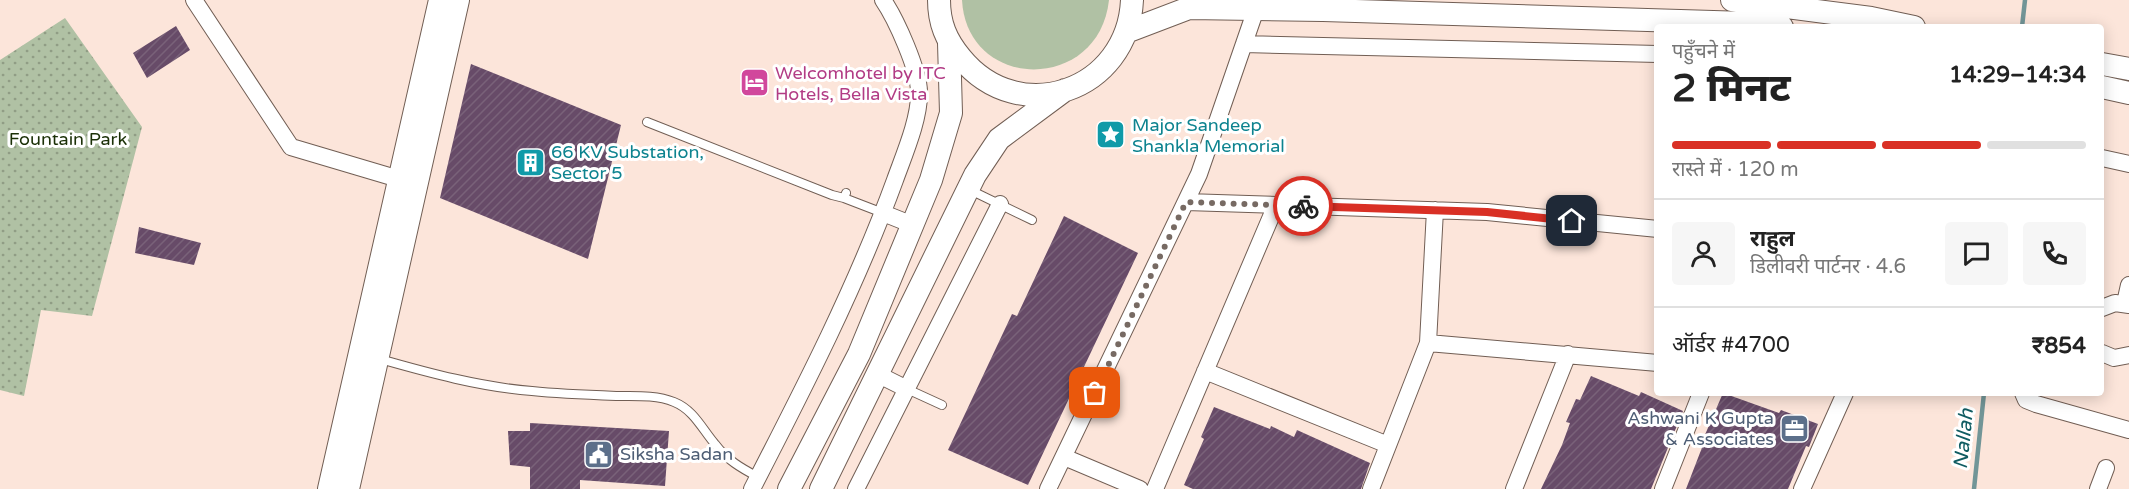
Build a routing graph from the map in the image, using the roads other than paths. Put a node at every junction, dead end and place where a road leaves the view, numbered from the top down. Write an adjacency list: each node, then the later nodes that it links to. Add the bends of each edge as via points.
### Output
1 (194, 0): 24 (street, via 291,147)
2 (440, 0): 24 (street)
3 (458, 0): 24 (street)
4 (883, 0): 30 (street, via 895,17 919,92 914,125)
5 (1132, 0): 12 (street)
6 (1732, 0): 8 (street)
7 (935, 4): 13 (street)
8 (1825, 6): 11 (street)
9 (1256, 9): 10 (street); 12 (street, via 1190,8); 14 (street)
10 (1755, 24)
11 (1901, 24)
12 (1126, 32): 19 (street, via 1115,55 1093,76)
13 (949, 43): 19 (street, via 974,74 1006,92 1041,96); 32 (street, via 951,113 931,180)
14 (1244, 44): 15 (street); 26 (street)
15 (1654, 54)
16 (2104, 64): 17 (street)
17 (2129, 69)
18 (2104, 87): 20 (street)
19 (1065, 90): 25 (street, via 999,139)
20 (2129, 93)
21 (647, 122): 30 (lane, via 832,195 845,195)
22 (2104, 158): 23 (street)
23 (2129, 164)
24 (408, 182): 41 (street); 55 (street)
25 (968, 189): 27 (lane); 44 (street)
26 (1186, 202): 28 (street); 52 (street)
27 (1000, 204): 31 (lane); 45 (street)
28 (1276, 205): 29 (street); 43 (street)
29 (1435, 210): 33 (street); 37 (street)
30 (883, 213): 32 (street); 54 (street, via 862,266)
31 (1032, 220)
32 (912, 225): 57 (street, via 859,354)
33 (1654, 229)
34 (2129, 285): 35 (street)
35 (2127, 304): 36 (street)
36 (2104, 307)
37 (1428, 343): 38 (street); 51 (street)
38 (1568, 354): 42 (street); 64 (street)
39 (2104, 354): 40 (street, via 2114,358)
40 (2129, 355)
41 (378, 358): 54 (lane, via 531,391 654,397 674,402 689,411 732,463); 56 (street)
42 (1654, 363)
43 (1205, 371): 51 (street); 62 (street)
44 (877, 374): 45 (street); 58 (street)
45 (907, 389): 49 (lane); 59 (street)
46 (1700, 396): 65 (street)
47 (1844, 396): 66 (street)
48 (2024, 396): 50 (street, via 2036,404)
49 (942, 405)
50 (2129, 430)
51 (1388, 445): 63 (street)
52 (1064, 457): 60 (street); 61 (street)
53 (2106, 468): 67 (street)
54 (755, 483)
55 (329, 489)
56 (348, 489)
57 (789, 489)
58 (821, 489)
59 (856, 489)
60 (1048, 489)
61 (1140, 489)
62 (1155, 489)
63 (1371, 489)
64 (1514, 489)
65 (1663, 489)
66 (1802, 489)
67 (2098, 489)

